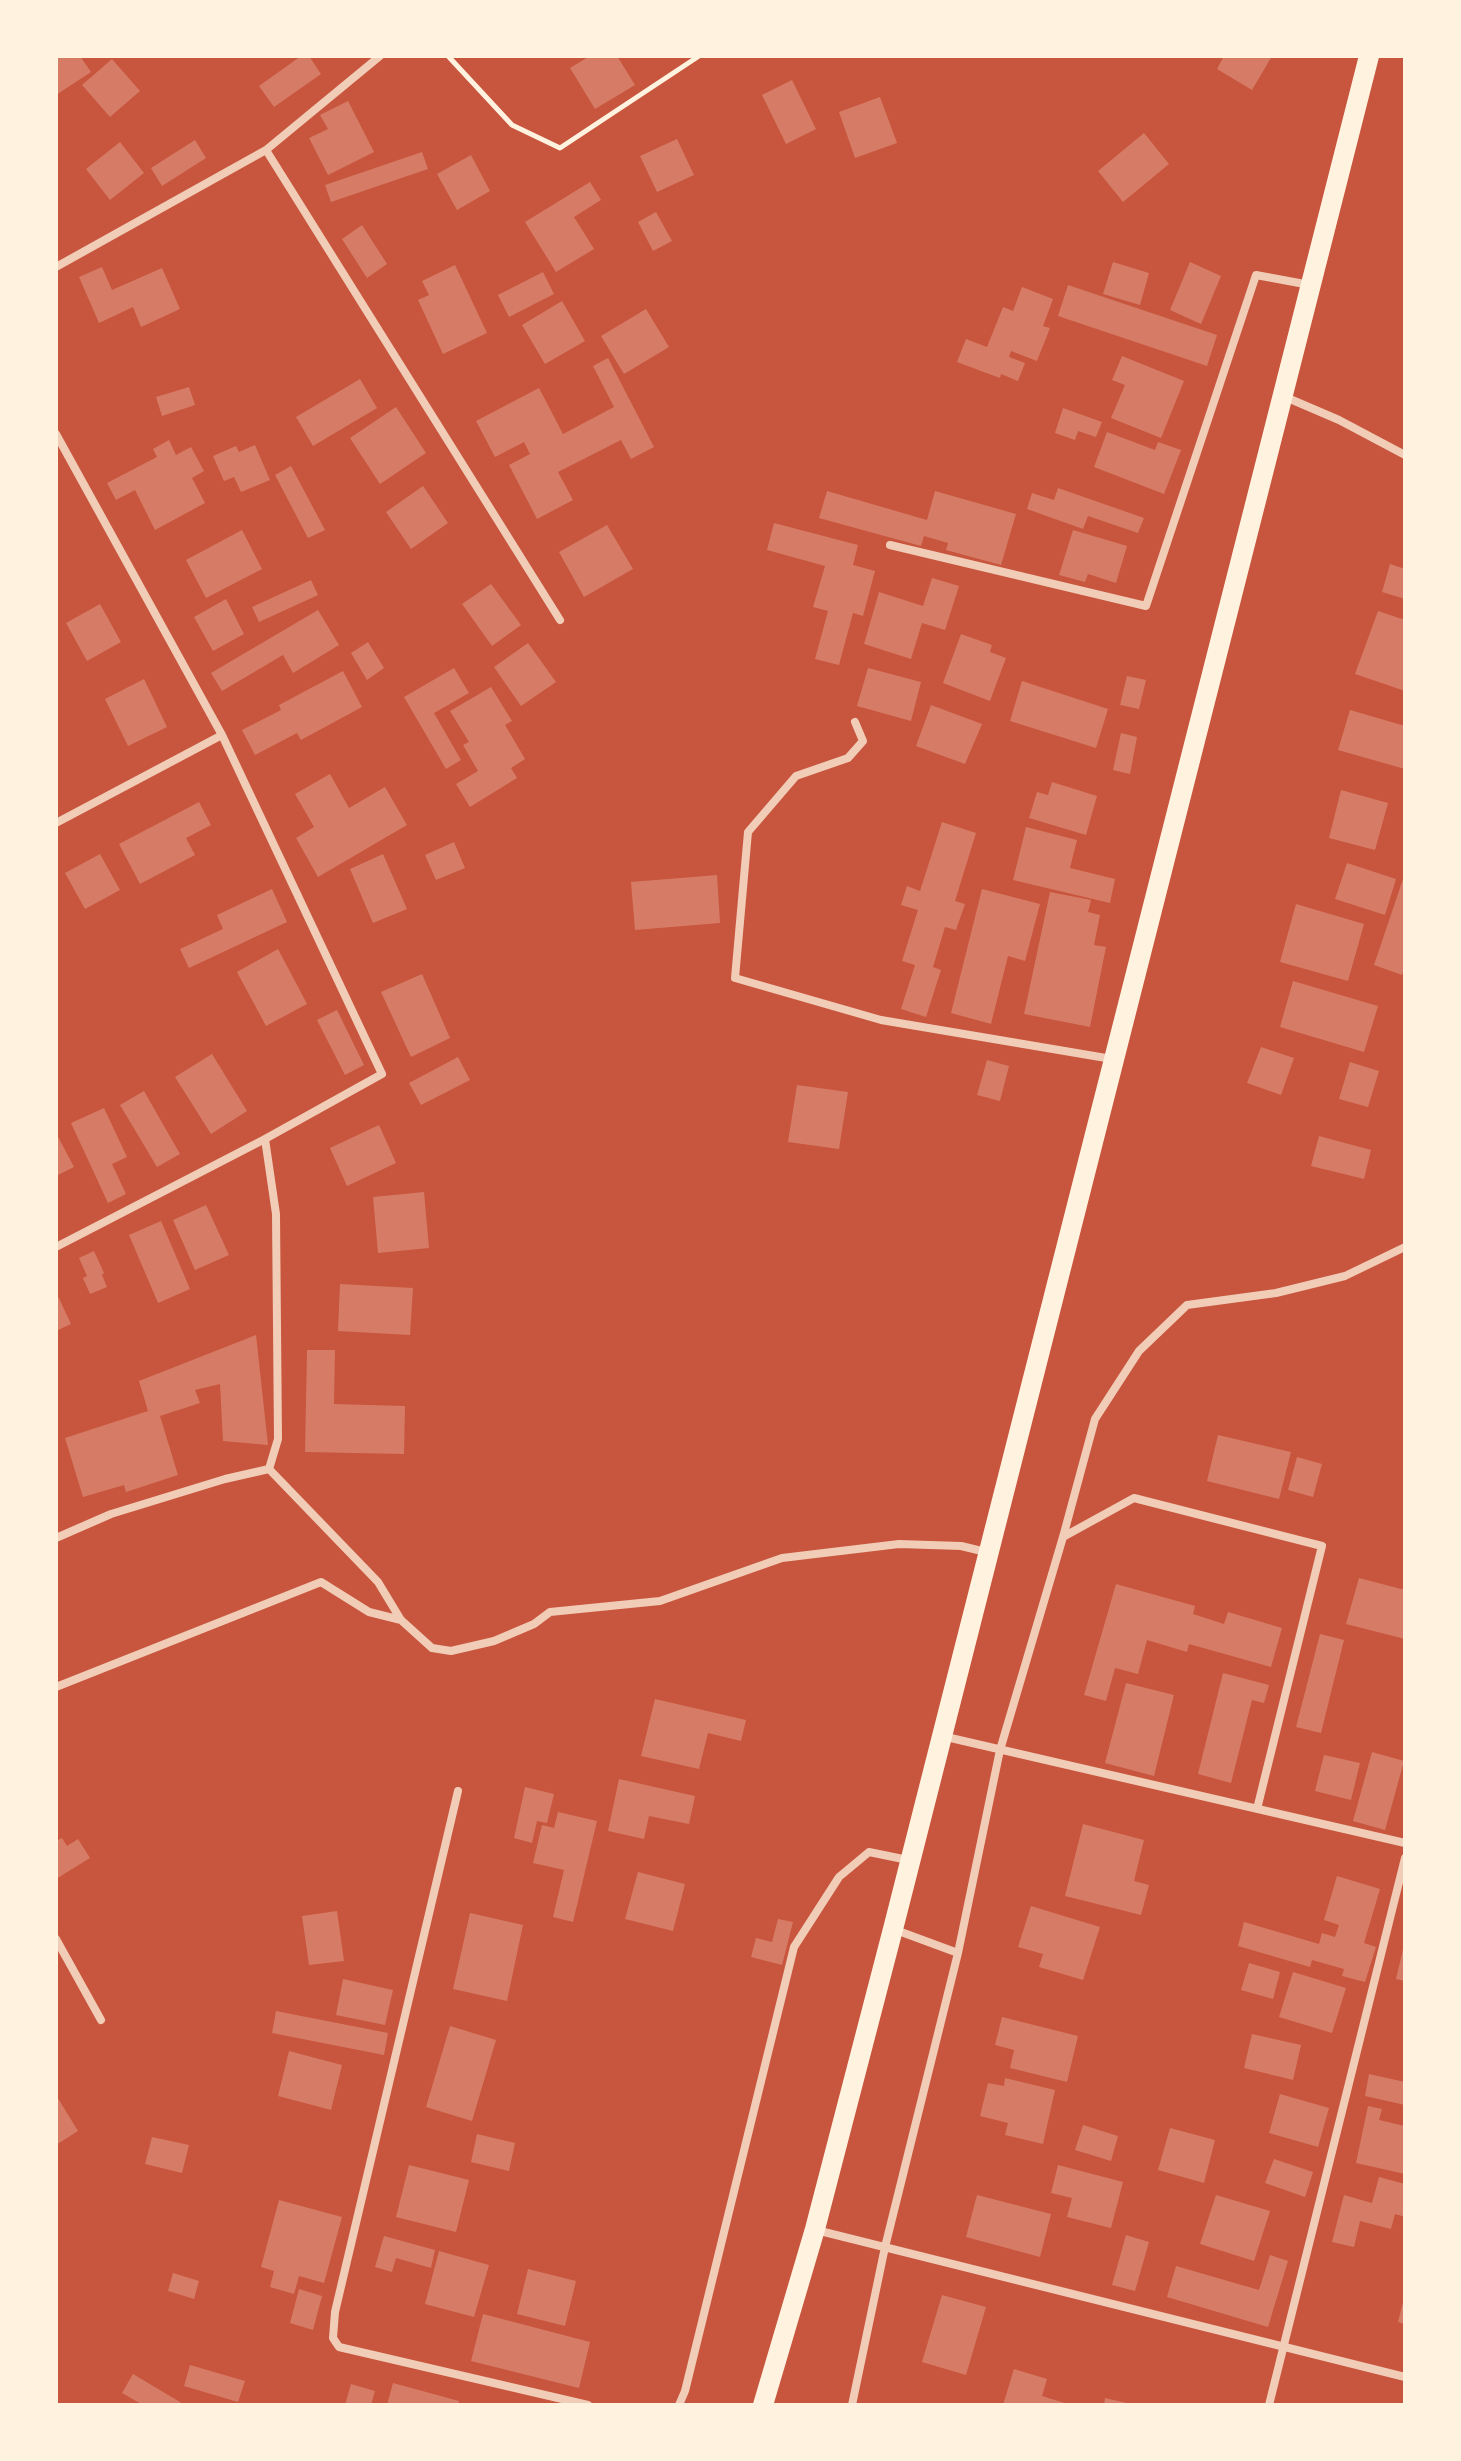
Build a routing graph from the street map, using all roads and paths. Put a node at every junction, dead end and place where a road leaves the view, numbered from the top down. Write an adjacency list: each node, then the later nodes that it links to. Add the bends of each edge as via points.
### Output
1 (380, 56): 5 (street)
2 (448, 56): 3 (path, via 512,125 560,148)
3 (699, 56)
4 (1369, 56): 7 (main road)
5 (266, 150): 6 (street); 12 (street)
6 (56, 267)
7 (1311, 285): 8 (main road); 11 (street, via 1256,275 1146,606)
8 (1283, 396): 10 (street); 16 (main road)
9 (56, 434): 14 (street)
10 (1405, 455)
11 (890, 545)
12 (560, 620)
13 (855, 722): 16 (street, via 863,741 848,758 796,776 748,832 735,978 881,1020)
14 (222, 735): 15 (street); 17 (street, via 382,1074)
15 (56, 823)
16 (1113, 1060): 23 (main road)
17 (265, 1139): 18 (street); 20 (street, via 276,1229 278,1439)
18 (56, 1247)
19 (1405, 1247): 21 (street, via 1345,1276 1276,1293 1187,1305 1139,1351 1095,1419)
20 (269, 1469): 22 (street, via 111,1514); 24 (street, via 378,1582)
21 (1063, 1537): 27 (street); 29 (street, via 1134,1498 1322,1546)
22 (56, 1538)
23 (987, 1553): 24 (street, via 961,1546 899,1544 782,1558 660,1601 550,1612 494,1641 451,1651 432,1648); 26 (main road)
24 (401, 1620): 25 (street, via 369,1612 321,1582)
25 (56, 1687)
26 (941, 1736): 27 (street); 32 (main road)
27 (1000, 1750): 29 (street); 35 (street)
28 (458, 1791): 41 (street, via 333,2338 339,2347)
29 (1257, 1809): 30 (street)
30 (1405, 1843)
31 (1405, 1858): 39 (street)
32 (909, 1860): 33 (main road); 42 (street, via 869,1852 839,1877 794,1947)
33 (893, 1929): 35 (street); 37 (main road)
34 (56, 1939): 36 (street)
35 (958, 1953): 38 (street)
36 (101, 2020)
37 (815, 2229): 38 (street); 43 (main road)
38 (885, 2247): 39 (street); 44 (street)
39 (1283, 2347): 40 (street); 45 (street)
40 (1405, 2377)
41 (588, 2405)
42 (679, 2405)
43 (763, 2405)
44 (852, 2405)
45 (1269, 2405)

